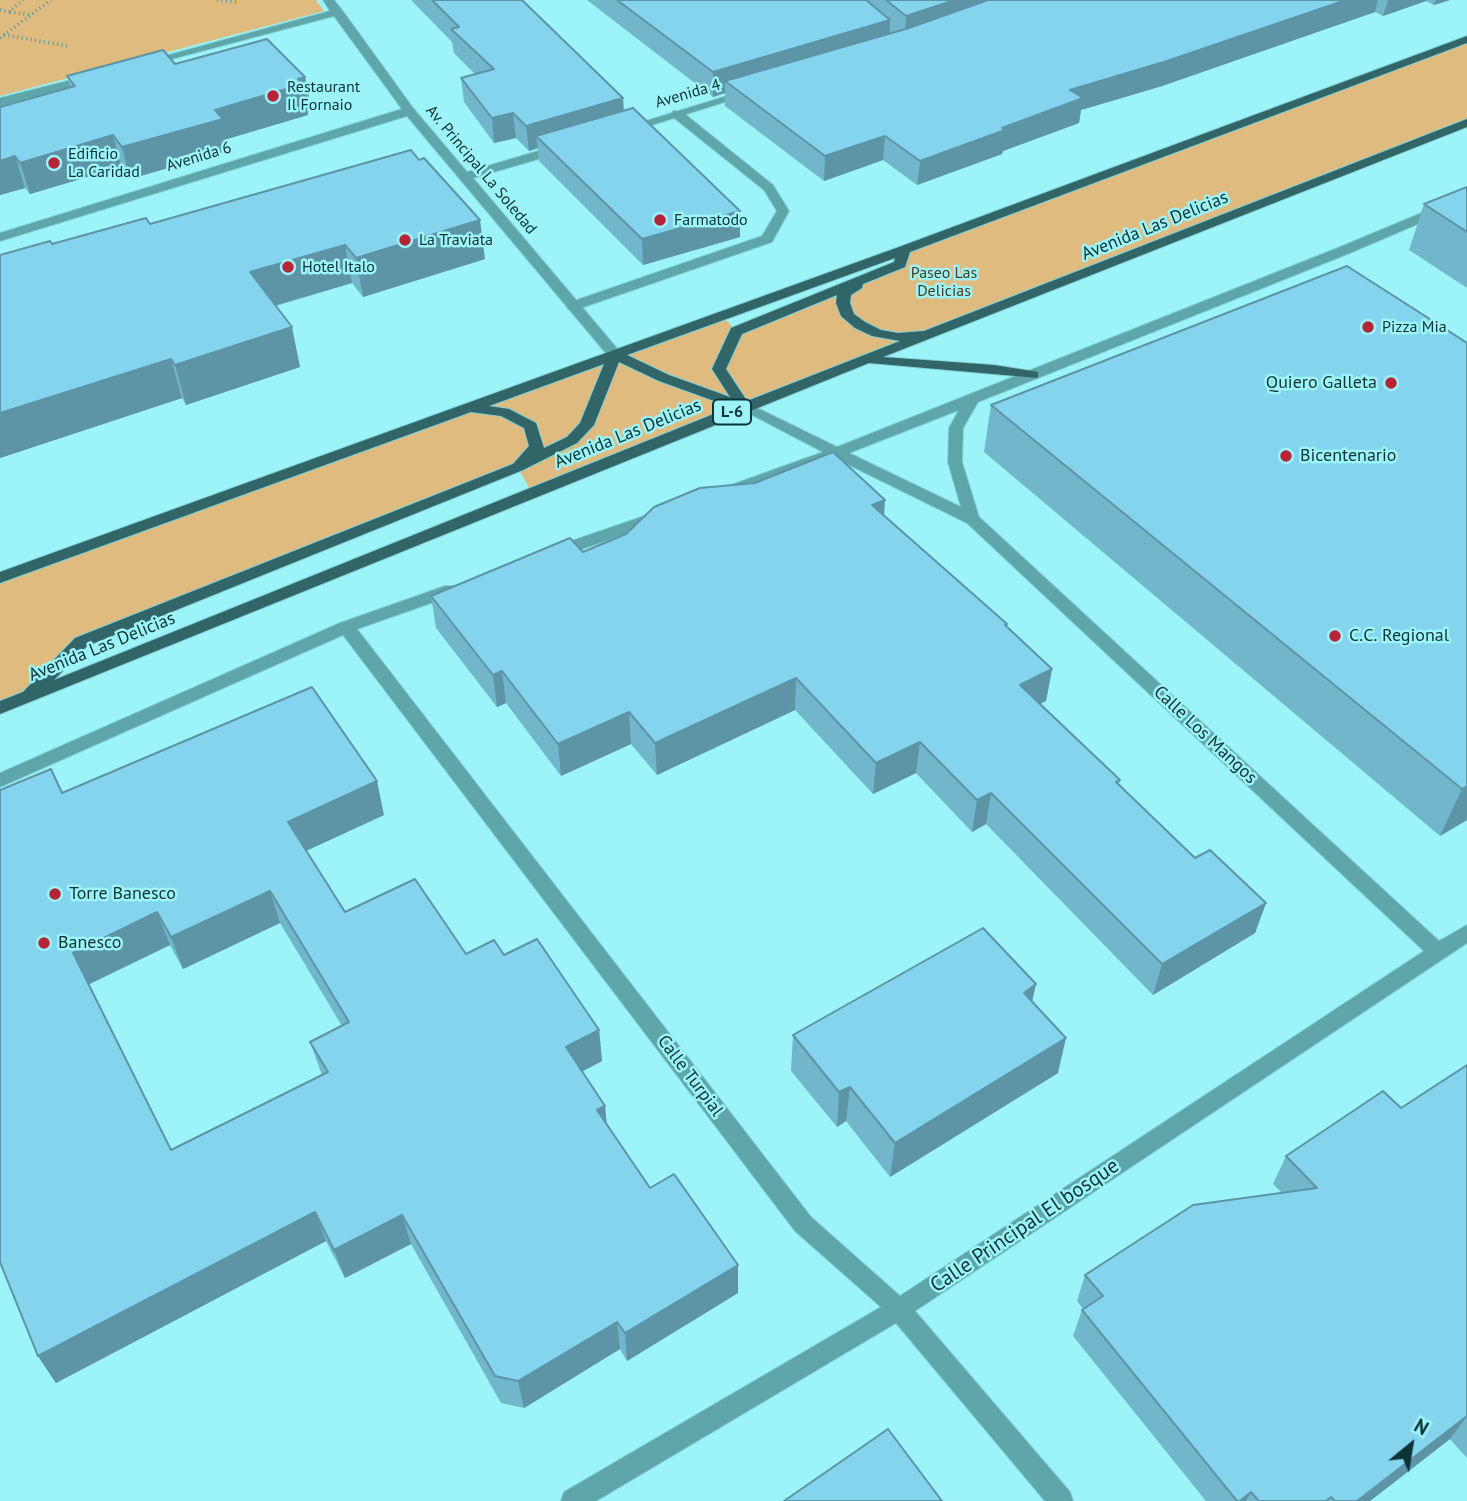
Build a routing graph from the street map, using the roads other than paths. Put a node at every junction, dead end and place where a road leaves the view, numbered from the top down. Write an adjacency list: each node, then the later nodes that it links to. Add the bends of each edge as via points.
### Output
1 (328, 0): 2 (street, Av. Principal La Soledad)
2 (338, 12): 4 (street); 8 (street, Av. Principal La Soledad)
3 (1467, 39): 16 (main road)
4 (142, 64)
5 (103, 75): 7 (street)
6 (757, 90): 9 (street, Avenida 4)
7 (0, 102)
8 (409, 111): 13 (street, Av. Principal La Soledad); 15 (street, Avenida 6)
9 (677, 114): 11 (street, Avenida 4); 18 (street, via 769,188 783,211 767,239)
10 (1467, 123): 19 (main road, Avenida Las Delicias / L-6)
11 (610, 134)
12 (570, 145): 13 (street)
13 (464, 177): 18 (street, Av. Principal La Soledad)
14 (1467, 198): 22 (street)
15 (0, 237)
16 (904, 250): 17 (main road, via 900,264); 20 (main road)
17 (869, 277): 19 (main road, via 844,293 848,316 860,325 898,337); 24 (main road, via 736,331 719,369)
18 (573, 306): 20 (street, Av. Principal La Soledad)
19 (946, 330): 21 (main road, Avenida Las Delicias / L-6)
20 (615, 355): 24 (main road); 25 (main road); 27 (main road, via 587,425 572,440)
21 (869, 361): 22 (main road); 24 (main road, Avenida Las Delicias / L-6)
22 (1034, 375): 23 (street)
23 (972, 400): 26 (street); 30 (street, via 956,428 955,462)
24 (744, 407): 26 (street); 35 (main road, Avenida Las Delicias / L-6)
25 (469, 408): 27 (main road, via 504,412 531,425 537,447); 32 (main road)
26 (837, 452): 28 (street); 30 (street)
27 (518, 467): 35 (main road, via 81,642)
28 (708, 498)
29 (669, 512): 31 (street)
30 (972, 519): 39 (street, Calle Los Mangos)
31 (540, 558)
32 (0, 578)
33 (463, 586): 34 (street)
34 (346, 627): 37 (street); 40 (street, Calle Turpial, via 803,1224)
35 (23, 699): 36 (main road, Avenida Las Delicias / L-6)
36 (0, 708)
37 (0, 780)
38 (1467, 933): 39 (street, Calle Principal El bosque)
39 (1438, 952): 40 (street, Calle Principal El bosque)
40 (899, 1310): 41 (street, Calle Principal El bosque); 42 (street, Calle Turpial)
41 (573, 1501)
42 (1061, 1501)

